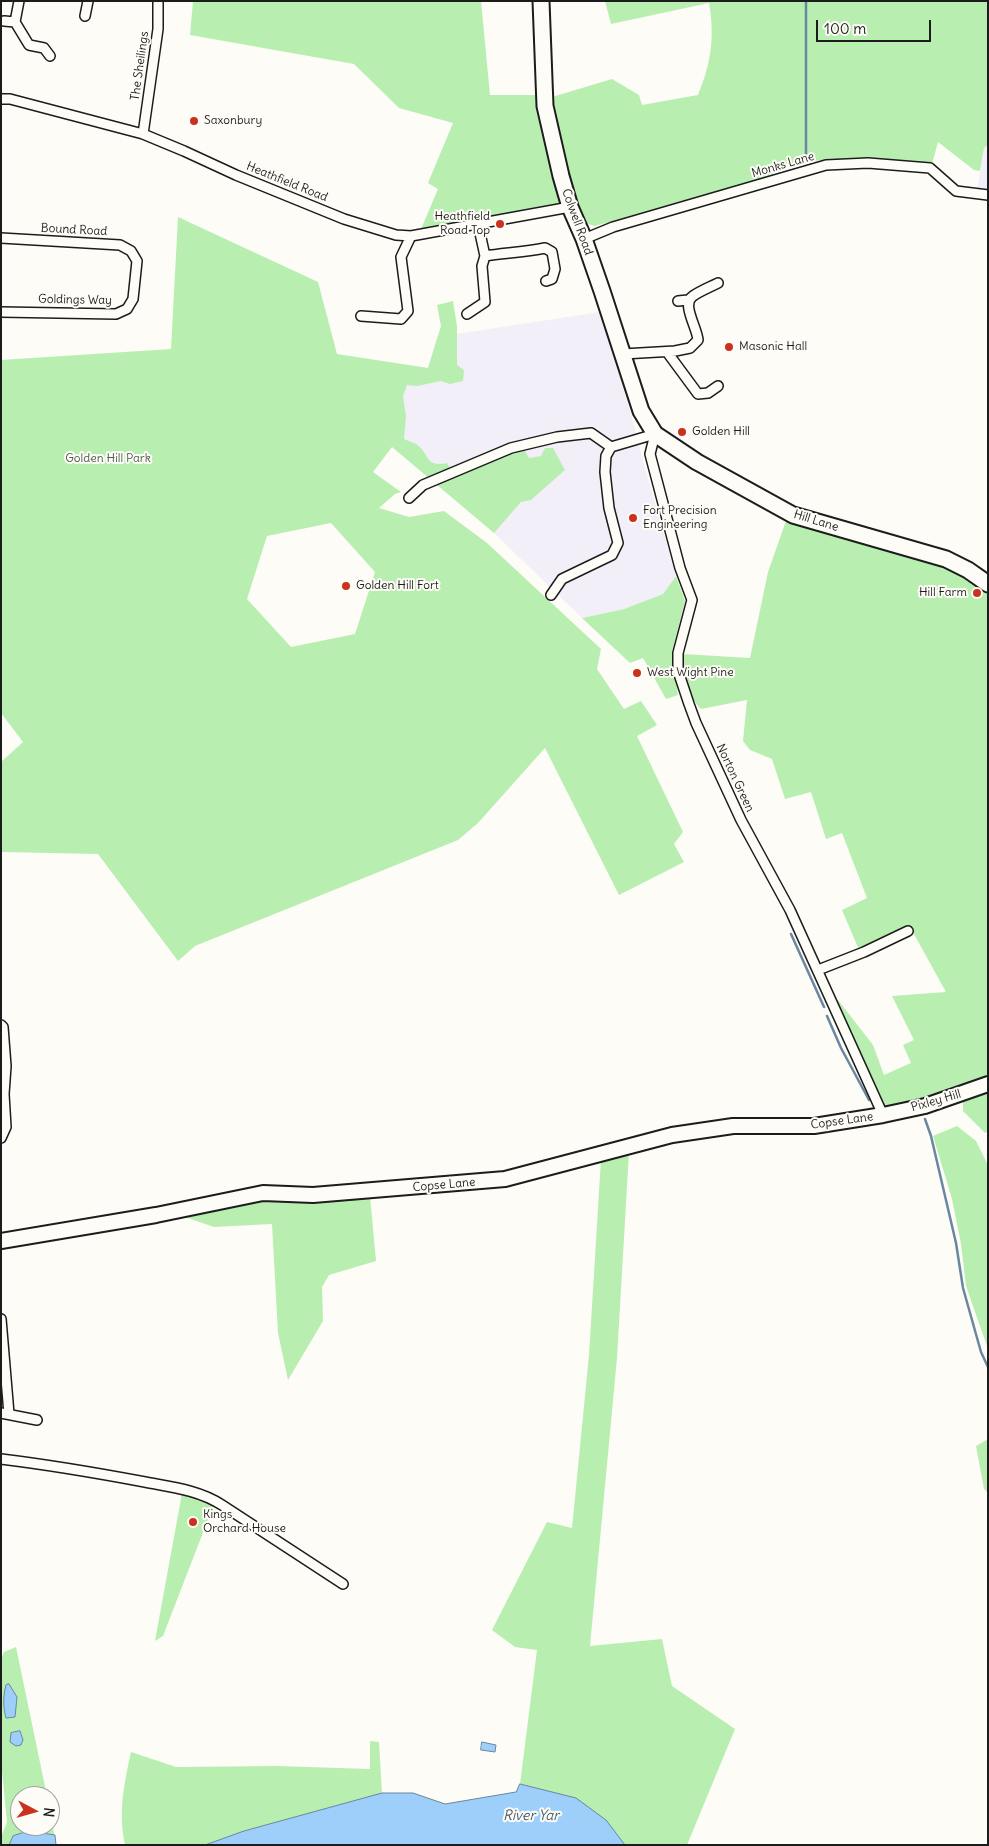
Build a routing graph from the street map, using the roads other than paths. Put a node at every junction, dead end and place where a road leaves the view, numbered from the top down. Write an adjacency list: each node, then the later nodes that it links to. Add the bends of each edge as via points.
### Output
1 (19, 1): 7 (street)
2 (88, 1): 5 (street)
3 (158, 1): 10 (street, The Sheilings, via 158,29)
4 (540, 1): 12 (main road, Colwell Road, via 545,106)
5 (85, 16)
6 (4, 21): 7 (street)
7 (15, 22): 8 (street, via 29,45 44,48)
8 (50, 56)
9 (1, 99): 10 (street, Heathfield Road)
10 (143, 134): 14 (street, Heathfield Road, via 344,218 396,235)
11 (988, 195): 16 (street, Monks Lane, via 956,191 930,168 868,162 826,166 622,224)
12 (570, 207): 13 (street, Heathfield Road); 16 (main road, Colwell Road)
13 (478, 224): 14 (street, Heathfield Road); 17 (street)
14 (411, 236): 25 (street, via 401,257 408,311 401,319)
15 (1, 238): 18 (street, Bound Road, via 120,245 131,251)
16 (584, 239): 27 (main road, Colwell Road)
17 (485, 256): 19 (street, via 545,248 552,252 556,269 552,279); 24 (street, via 482,266 489,303)
18 (137, 261): 23 (street, Goldings Way, via 133,299 127,309 116,314)
19 (546, 281)
20 (718, 283): 21 (street)
21 (688, 300): 22 (street); 26 (street, via 698,340 690,348)
22 (678, 301)
23 (1, 312)
24 (467, 314)
25 (361, 316)
26 (667, 352): 27 (street); 28 (street, via 698,394 708,394)
27 (623, 354): 29 (main road, Colwell Road, via 641,412)
28 (718, 386)
29 (655, 434): 30 (street); 32 (main road, Hill Lane, via 697,462 793,514 946,560); 35 (street, Norton Green, via 650,454 680,568 692,600 678,653 678,671 696,723 741,820)
30 (611, 447): 31 (street, via 591,433 511,448 423,486); 33 (street, via 606,456 605,472 609,508 618,542 612,555 562,579)
31 (409, 498)
32 (988, 584)
33 (551, 594)
34 (908, 931): 35 (street)
35 (818, 970): 39 (street, Norton Green)
36 (1, 1025): 38 (street, via 6,1066)
37 (988, 1084): 39 (street, Pixley Hill, via 925,1106)
38 (3, 1096): 40 (street, via 6,1127)
39 (883, 1115): 41 (street, Copse Lane, via 814,1126 733,1126 672,1135 505,1179 313,1195 263,1193)
40 (1, 1138)
41 (1, 1242)
42 (1, 1319): 43 (street)
43 (5, 1414): 44 (street)
44 (37, 1420)
45 (1, 1459): 46 (street, via 44,1464 206,1496)
46 (343, 1584)

